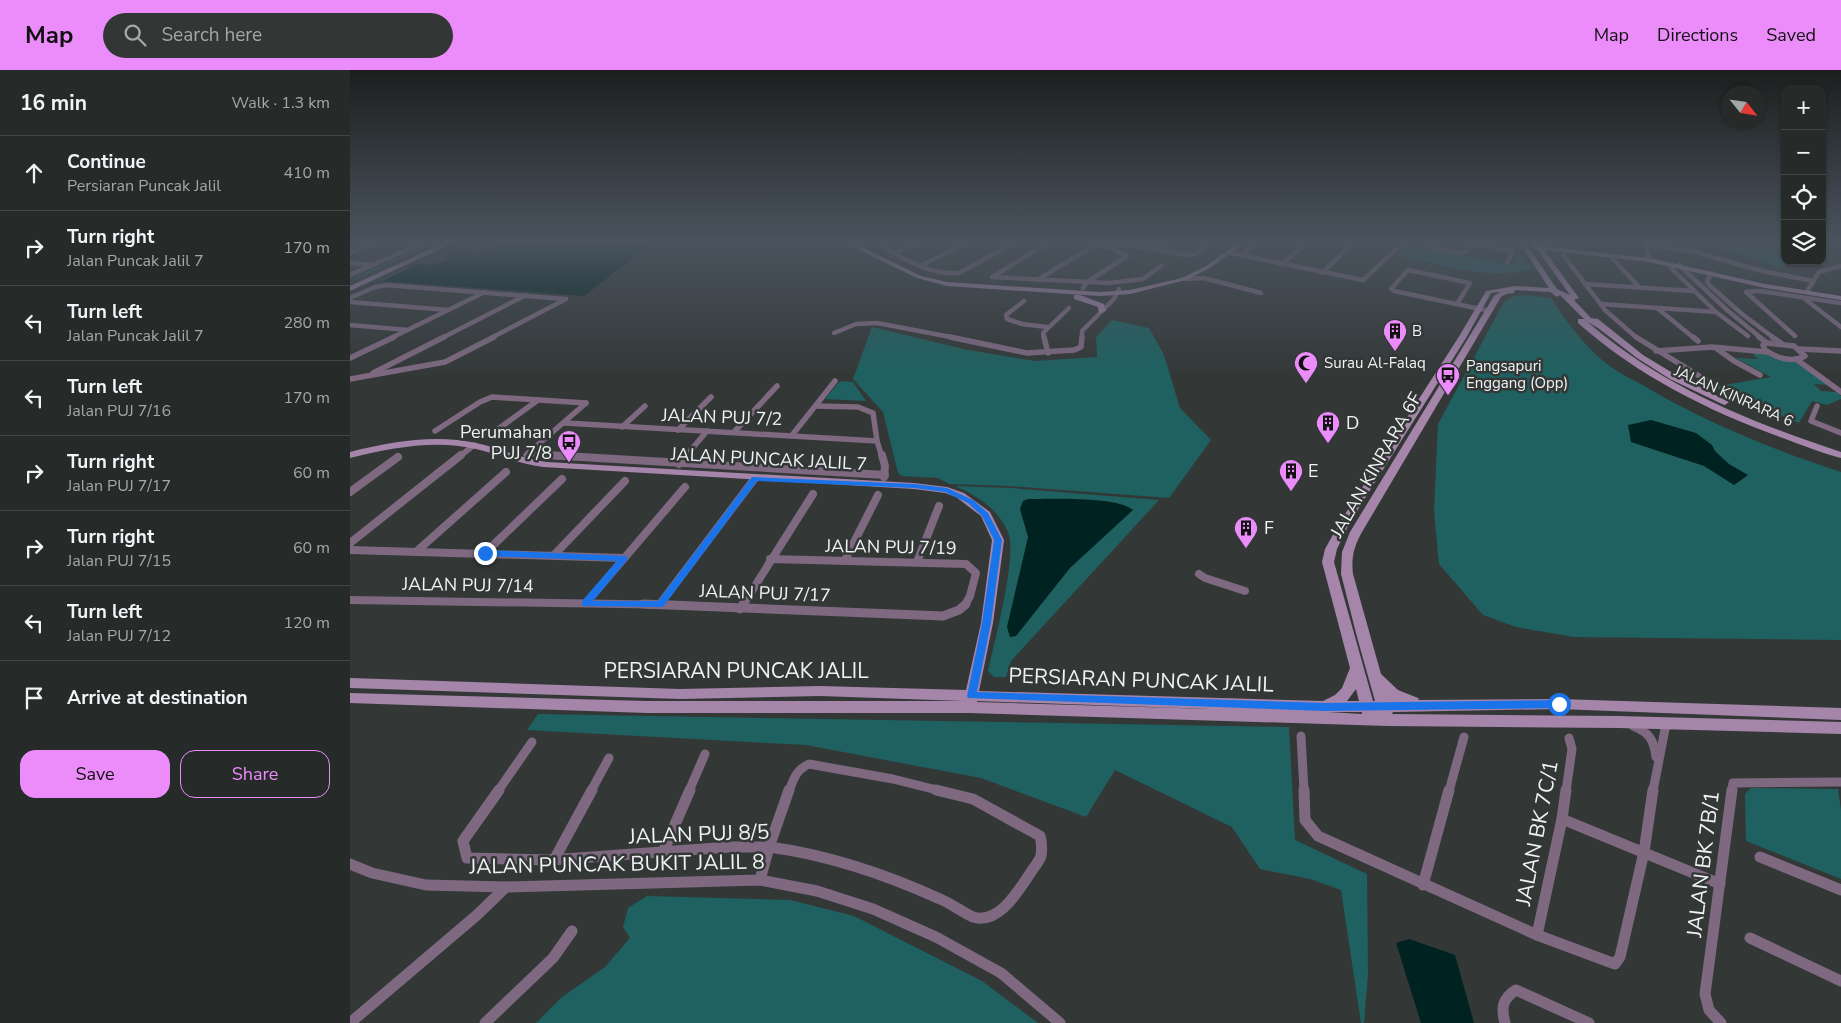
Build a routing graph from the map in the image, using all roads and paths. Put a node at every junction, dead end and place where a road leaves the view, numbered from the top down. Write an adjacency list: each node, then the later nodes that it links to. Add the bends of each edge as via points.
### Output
1 (377, 286): 33 (street)
2 (417, 286): 24 (street)
3 (965, 286): 26 (main road)
4 (1088, 286): 30 (main road)
5 (1143, 286): 30 (main road)
6 (1153, 286): 30 (main road)
7 (1240, 286): 27 (street)
8 (1392, 286): 36 (street, via 1394,291)
9 (1468, 286): 36 (street)
10 (1553, 286): 28 (main road, JALAN KINRARA 6)
11 (1561, 286): 28 (main road, via 1562,291)
12 (1566, 286): 46 (main road, JALAN KINRARA 6)
13 (1587, 286): 37 (street)
14 (1630, 286): 21 (street)
15 (1689, 286): 23 (street)
16 (1702, 286): 55 (street)
17 (1711, 286): 54 (street)
18 (1767, 286): 31 (main road)
19 (1782, 286): 22 (main road)
20 (1810, 286): 22 (street)
21 (1639, 287): 23 (street)
22 (1808, 290): 31 (main road)
23 (1694, 291): 44 (street)
24 (486, 292): 29 (street); 41 (street)
25 (1539, 292): 28 (main road, JALAN KINRARA 6F); 40 (main road, JALAN KINRARA 6F, via 1509,288 1494,290 1488,292); 43 (main road, JALAN KINRARA 6F, via 1505,292 1498,296)
26 (1068, 293): 30 (main road); 42 (main road, via 1101,306)
27 (1261, 293)
28 (1557, 293): 46 (main road, via 1584,317); 96 (main road, JALAN KINRARA 6, via 1607,345 1680,390 1786,437)
29 (528, 294): 70 (street); 70 (street, via 566,299 464,353 434,365)
30 (1118, 294): 42 (street)
31 (1841, 296)
32 (1805, 298): 35 (street); 48 (street); 52 (street, via 1760,290 1746,292)
33 (350, 300): 41 (street)
34 (1024, 301): 47 (street, via 1006,315 1007,319)
35 (1841, 303)
36 (1457, 304): 40 (street)
37 (1601, 304): 39 (street); 61 (street, via 1638,339)
38 (1068, 308): 47 (street)
39 (1656, 308): 44 (street); 53 (street)
40 (1478, 309): 43 (street); 67 (main road, JALAN KINRARA 6F)
41 (448, 310): 49 (street)
42 (1102, 311): 64 (street, via 1082,331 1080,348)
43 (1490, 311): 68 (main road, JALAN KINRARA 6F)
44 (1716, 312): 51 (street)
45 (350, 325): 49 (street)
46 (1600, 326): 93 (main road, JALAN KINRARA 6, via 1621,345 1715,398 1796,433)
47 (1047, 327): 64 (street, via 1043,332)
48 (1841, 328)
49 (408, 330): 60 (street)
50 (834, 333): 64 (street, via 856,324 877,324 1028,354)
51 (1748, 336)
52 (1795, 336)
53 (1698, 341)
54 (1781, 343): 55 (street); 58 (street)
55 (1765, 344): 57 (street); 63 (street)
56 (1716, 348): 57 (street); 61 (street); 69 (street)
57 (1751, 349): 63 (street)
58 (1799, 349): 62 (street); 66 (street, via 1805,356)
59 (350, 350): 60 (street)
60 (365, 351): 65 (street)
61 (1656, 351): 73 (street)
62 (1841, 351)
63 (1768, 352): 66 (street)
64 (1048, 353)
65 (350, 358)
66 (1796, 359): 75 (street)
67 (1447, 361): 68 (main road); 83 (main road, JALAN KINRARA 6F)
68 (1458, 364): 83 (main road, JALAN KINRARA 6F)
69 (1760, 375)
70 (367, 376): 71 (street)
71 (350, 379)
72 (835, 381): 79 (street)
73 (1709, 382)
74 (777, 386): 88 (street)
75 (1841, 392)
76 (712, 397): 84 (street)
77 (538, 400): 81 (street, via 586,403); 85 (street, via 488,398); 87 (street)
78 (645, 406): 82 (street)
79 (816, 406): 90 (street); 91 (street, via 858,407 873,414)
80 (1817, 406): 89 (street, via 1811,421 1813,424)
81 (565, 423): 82 (street, JALAN PUJ 7/2); 94 (street)
82 (622, 427): 84 (street, JALAN PUJ 7/2)
83 (1410, 429): 105 (main road, JALAN KINRARA 6F); 107 (main road, JALAN KINRARA 6F)
84 (678, 430): 86 (street, JALAN PUJ 7/2)
85 (436, 431)
86 (707, 431): 88 (street, JALAN PUJ 7/2); 99 (street)
87 (494, 432)
88 (734, 432): 90 (street, JALAN PUJ 7/2)
89 (1841, 433)
90 (793, 434): 91 (street, JALAN PUJ 7/2)
91 (877, 441): 104 (street, via 885,466)
92 (474, 445): 95 (main road, JALAN PUNCAK JALIL 7, via 411,442); 98 (main road, JALAN PUNCAK JALIL 7); 111 (street)
93 (1841, 447)
94 (528, 453): 98 (street); 99 (street)
95 (350, 455)
96 (1841, 455)
97 (398, 457): 108 (street)
98 (519, 460): 101 (main road, JALAN PUNCAK JALIL 7, via 551,465)
99 (679, 464): 104 (street)
100 (506, 472): 113 (street)
101 (755, 478): 104 (main road, JALAN PUNCAK JALIL 7); 124 (street)
102 (562, 479): 114 (street)
103 (625, 481): 115 (street)
104 (882, 485): 118 (street); 131 (main road, JALAN PUNCAK JALIL 7, via 947,490 986,514 998,540 987,623)
105 (1367, 486): 107 (main road); 127 (main road, JALAN KINRARA 6F, via 1331,549 1328,562)
106 (685, 487): 116 (street)
107 (1382, 490): 128 (main road, JALAN KINRARA 6F, via 1350,543 1346,564)
108 (350, 492)
109 (813, 494): 117 (street)
110 (939, 506): 119 (street)
111 (350, 543)
112 (350, 550): 113 (street)
113 (417, 551): 114 (street)
114 (485, 553): 115 (street)
115 (554, 555): 116 (street)
116 (624, 558): 123 (street)
117 (770, 559): 118 (street, JALAN PUJ 7/19); 125 (street)
118 (845, 560): 119 (street, JALAN PUJ 7/19)
119 (918, 562): 126 (street, JALAN PUJ 7/19, via 966,564 976,573 968,603 958,612)
120 (1199, 574): 121 (street)
121 (1245, 591)
122 (350, 600): 123 (street, JALAN PUJ 7/14)
123 (586, 604): 124 (street, JALAN PUJ 7/17)
124 (660, 604): 125 (street, JALAN PUJ 7/17)
125 (740, 609): 126 (street, JALAN PUJ 7/17)
126 (943, 616)
127 (1356, 669): 133 (main road, via 1345,696); 135 (main road, JALAN KINRARA 6F)
128 (1374, 672): 132 (main road, via 1392,693); 136 (main road, JALAN KINRARA 6F)
129 (350, 683): 131 (main road, PERSIARAN PUNCAK JALIL, via 680,694 820,691)
130 (350, 698): 131 (main road, PERSIARAN PUNCAK JALIL, via 646,707)
131 (970, 701): 133 (main road, PERSIARAN PUNCAK JALIL); 135 (main road, PERSIARAN PUNCAK JALIL)
132 (1424, 704): 134 (main road, PERSIARAN PUNCAK JALIL); 136 (main road, PERSIARAN PUNCAK JALIL)
133 (1324, 707): 135 (main road, PERSIARAN PUNCAK JALIL)
134 (1638, 707): 137 (main road, PERSIARAN PUNCAK JALIL); 139 (main road)
135 (1369, 713): 136 (main road, PERSIARAN PUNCAK JALIL)
136 (1386, 713): 138 (main road, PERSIARAN PUNCAK JALIL)
137 (1841, 714)
138 (1620, 722): 139 (main road, PERSIARAN PUNCAK JALIL); 147 (street, via 1642,729 1654,740)
139 (1666, 724): 140 (main road, PERSIARAN PUNCAK JALIL); 147 (street)
140 (1841, 728)
141 (1302, 736): 158 (street, via 1305,820 1310,828 1318,836)
142 (1464, 737): 158 (street)
143 (1569, 738): 149 (street, JALAN BK 7C/1, via 1572,749)
144 (532, 742): 154 (street, JALAN PUJ 8/5, via 463,842 468,858)
145 (705, 754): 151 (street)
146 (609, 758): 154 (street)
147 (1656, 769): 152 (street)
148 (1841, 782): 157 (street, JALAN BK 7B/1, via 1734,782)
149 (1562, 819): 152 (street); 162 (street, JALAN BK 7C/1)
150 (769, 847): 150 (street, JALAN PUJ 8/5, via 796,772 809,764 893,779 973,799 1038,834 1042,851 1007,904 999,912 982,919 898,881 852,866); 151 (street, JALAN PUJ 8/5); 156 (street)
151 (663, 852): 154 (street, JALAN PUJ 8/5)
152 (1644, 852): 157 (street); 162 (street, via 1619,962 1611,963)
153 (1760, 857): 160 (street)
154 (554, 860)
155 (350, 864): 159 (street, JALAN PUNCAK BUKIT JALIL 8, via 426,885)
156 (760, 880): 159 (street, JALAN PUNCAK BUKIT JALIL 8); 167 (street, JALAN PUNCAK BUKIT JALIL 8, via 818,891 872,908 936,937 1001,973)
157 (1720, 884): 170 (street, JALAN BK 7B/1, via 1705,994 1709,1010)
158 (1423, 885): 162 (street)
159 (506, 887): 165 (street)
160 (1841, 890)
161 (572, 932): 166 (street, via 553,958)
162 (1537, 935)
163 (1750, 938): 164 (street)
164 (1841, 981)
165 (350, 1023)
166 (485, 1023)
167 (1060, 1023)
168 (1505, 1023): 169 (street, via 1501,1009 1506,996 1516,990)
169 (1589, 1023)
170 (1721, 1023)

